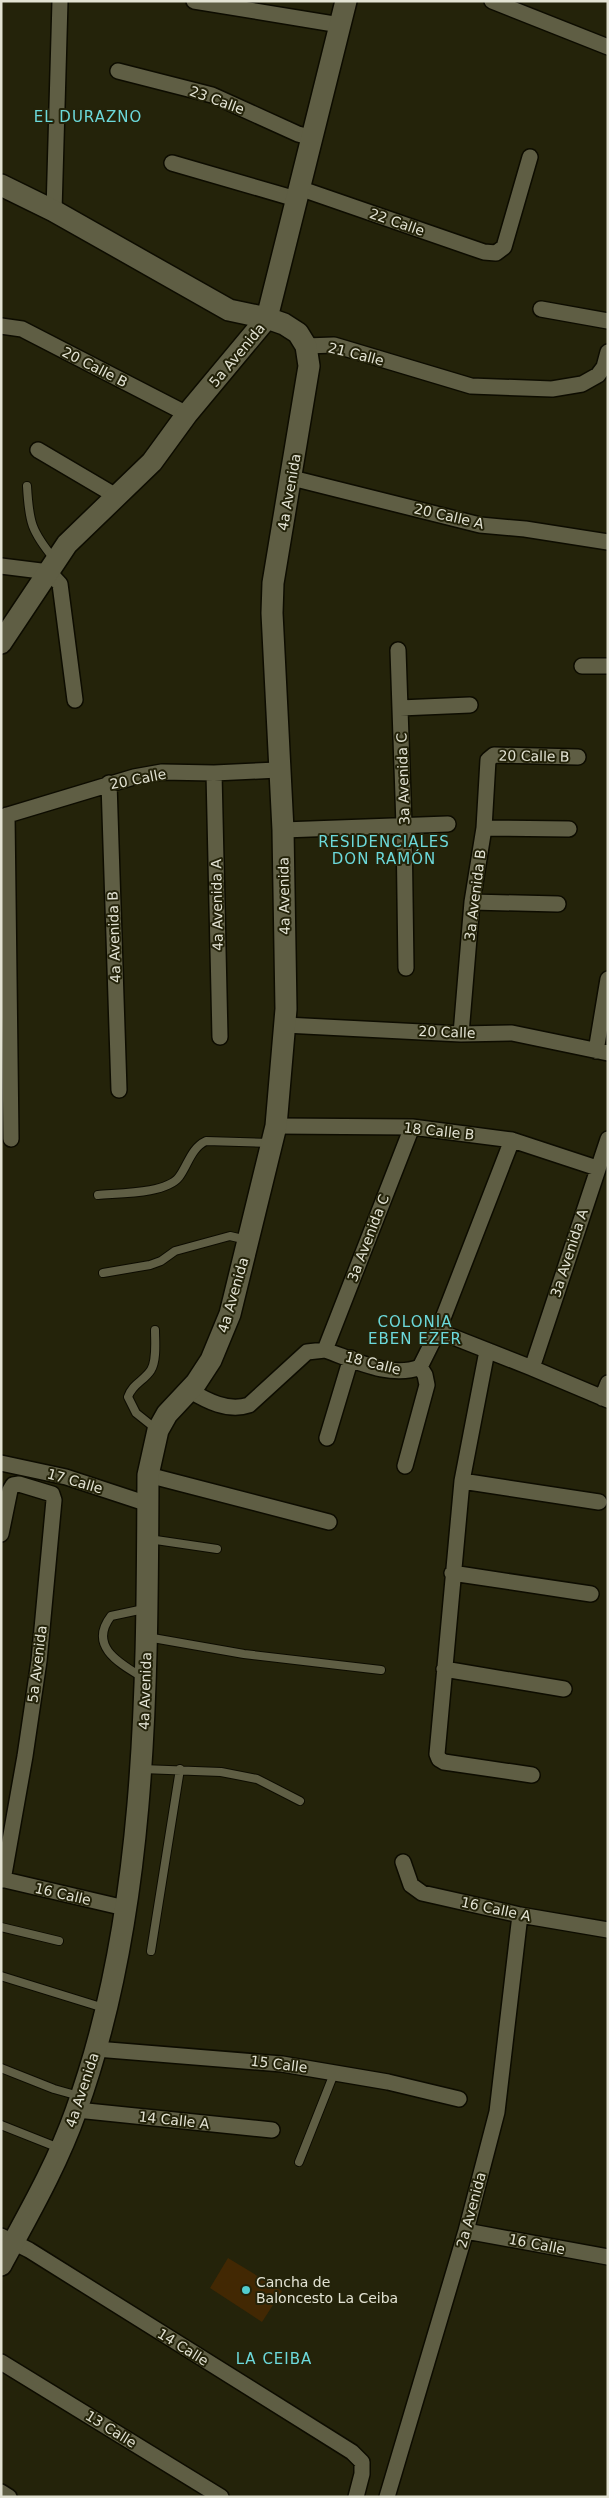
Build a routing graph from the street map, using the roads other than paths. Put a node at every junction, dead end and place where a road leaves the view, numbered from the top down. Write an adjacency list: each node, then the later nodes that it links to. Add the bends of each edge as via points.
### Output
1 (60, 1): 13 (street)
2 (194, 1): 5 (street)
3 (346, 1): 5 (street, 5a Avenida)
4 (492, 1): 6 (street)
5 (340, 25): 8 (street, 5a Avenida)
6 (608, 47)
7 (118, 71): 8 (street, 23 Calle, via 212,95 298,134)
8 (314, 138): 12 (street, 5a Avenida)
9 (530, 157): 12 (street, 22 Calle, via 504,247 496,253)
10 (172, 164): 12 (street, 22 Calle)
11 (1, 185): 13 (street)
12 (298, 194): 15 (street, 5a Avenida)
13 (54, 211): 15 (street, via 229,310)
14 (541, 310): 16 (street)
15 (267, 318): 18 (street, via 298,333); 20 (street, 5a Avenida)
16 (608, 321)
17 (1, 326): 20 (street, 20 Calle B, via 22,329)
18 (306, 346): 19 (street, 21 Calle, via 334,346 471,386 552,389 582,384 598,375); 22 (street, 4a Avenida, via 310,366)
19 (608, 352)
20 (187, 414): 24 (street, 5a Avenida, via 152,462)
21 (38, 450): 24 (street)
22 (292, 478): 25 (street, 20 Calle A, via 480,525); 37 (street, 4a Avenida, via 273,583)
23 (27, 486): 27 (lane, via 29,517)
24 (116, 496): 27 (street, 5a Avenida, via 67,544)
25 (608, 542)
26 (1, 566): 27 (street)
27 (52, 566): 28 (street, 5a Avenida); 32 (street, via 60,584)
28 (1, 643)
29 (398, 650): 34 (street, 3a Avenida C)
30 (582, 666): 31 (street)
31 (608, 666)
32 (75, 700)
33 (470, 705): 34 (street)
34 (400, 708): 42 (street, 3a Avenida C)
35 (490, 756): 36 (street, 20 Calle B); 43 (street, 3a Avenida B)
36 (578, 757)
37 (278, 770): 38 (street, 20 Calle); 45 (street, 4a Avenida)
38 (214, 774): 39 (street, 20 Calle, via 162,772); 52 (street, 4a Avenida A)
39 (108, 783): 40 (street, 20 Calle); 54 (street, 4a Avenida B)
40 (4, 816): 57 (street)
41 (448, 824): 42 (street)
42 (404, 826): 45 (street); 48 (street, 3a Avenida C)
43 (484, 828): 44 (street); 46 (street, 3a Avenida B)
44 (569, 829)
45 (283, 830): 50 (street, 4a Avenida)
46 (472, 902): 47 (street); 51 (street, 3a Avenida B)
47 (558, 904)
48 (406, 968)
49 (608, 979): 53 (street)
50 (285, 1025): 51 (street, 20 Calle); 56 (street, 4a Avenida)
51 (461, 1034): 53 (street, 20 Calle, via 512,1033)
52 (220, 1037)
53 (602, 1052)
54 (119, 1090)
55 (412, 1127): 56 (street, 18 Calle B); 59 (street, 18 Calle B); 66 (street, 3a Avenida C)
56 (273, 1135): 61 (lane, via 206,1141 199,1144 178,1178 168,1186); 62 (street, 4a Avenida)
57 (11, 1139)
58 (608, 1139): 60 (street, 3a Avenida A)
59 (512, 1140): 60 (street, 18 Calle B); 65 (street)
60 (597, 1168): 70 (street, 3a Avenida A)
61 (98, 1195)
62 (249, 1240): 63 (lane, via 230,1236 175,1251 150,1265); 72 (street, 4a Avenida, via 230,1314 211,1360)
63 (103, 1273)
64 (155, 1330): 74 (lane, via 154,1362 130,1389 128,1397 136,1413)
65 (438, 1332): 67 (street); 69 (street, 18 Calle)
66 (325, 1350): 68 (street, 18 Calle); 72 (street, via 307,1352 250,1404 239,1408 206,1400)
67 (487, 1351): 70 (street); 79 (street)
68 (351, 1358): 69 (street, 18 Calle, via 394,1371 407,1372); 75 (street)
69 (420, 1367): 77 (street, via 427,1385)
70 (532, 1368): 73 (street)
71 (608, 1383): 73 (street)
72 (189, 1390): 74 (street, 4a Avenida, via 167,1414)
73 (605, 1399)
74 (158, 1430): 78 (street, 4a Avenida)
75 (327, 1438)
76 (1, 1463): 81 (street, 17 Calle, via 66,1477)
77 (405, 1466)
78 (148, 1476): 81 (street, 4a Avenida); 82 (street)
79 (462, 1481): 80 (street); 86 (street)
80 (599, 1502)
81 (148, 1504): 84 (street, 4a Avenida)
82 (329, 1522)
83 (1, 1534): 98 (street, 5a Avenida, via 13,1485 46,1490 52,1494 39,1661)
84 (147, 1539): 85 (lane); 88 (street, 4a Avenida)
85 (217, 1549)
86 (452, 1573): 87 (street); 90 (street)
87 (590, 1594)
88 (146, 1608): 89 (street, 4a Avenida); 92 (lane, via 111,1616 104,1624 104,1643 108,1654)
89 (147, 1637): 91 (lane, via 244,1654); 92 (street, 4a Avenida)
90 (444, 1669): 93 (street); 96 (street, via 439,1760)
91 (381, 1670)
92 (144, 1679): 94 (street, 4a Avenida)
93 (564, 1689)
94 (142, 1769): 95 (lane); 101 (street, 4a Avenida)
95 (180, 1769): 97 (lane, via 257,1779); 106 (lane)
96 (532, 1775)
97 (300, 1801)
98 (6, 1834): 100 (street, 5a Avenida)
99 (403, 1862): 102 (street, 16 Calle A, via 411,1885 422,1893)
100 (2, 1879): 101 (street, 16 Calle)
101 (125, 1908): 108 (street, 4a Avenida)
102 (520, 1915): 104 (street, 16 Calle A); 118 (street, 2a Avenida, via 496,2112)
103 (1, 1927): 105 (lane)
104 (608, 1930)
105 (59, 1941)
106 (151, 1951)
107 (1, 1976): 108 (lane)
108 (106, 2009): 109 (street, 4a Avenida)
109 (96, 2049): 111 (street, 15 Calle); 113 (street, 4a Avenida)
110 (1, 2068): 113 (lane, via 54,2089)
111 (335, 2071): 112 (street, 15 Calle); 117 (lane)
112 (459, 2099)
113 (79, 2103): 115 (street, 14 Calle A); 116 (street, 4a Avenida)
114 (1, 2125): 116 (lane)
115 (272, 2130)
116 (61, 2149): 119 (street, 4a Avenida)
117 (299, 2162)
118 (466, 2231): 120 (street, 16 Calle); 127 (street, 2a Avenida)
119 (8, 2238): 121 (street, 4a Avenida); 126 (street, 14 Calle, via 352,2452 362,2462)
120 (608, 2257)
121 (1, 2265)
122 (1, 2362): 125 (street, 13 Calle)
123 (1, 2492): 124 (street)
124 (9, 2497)
125 (221, 2497)
126 (356, 2497)
127 (387, 2497)

